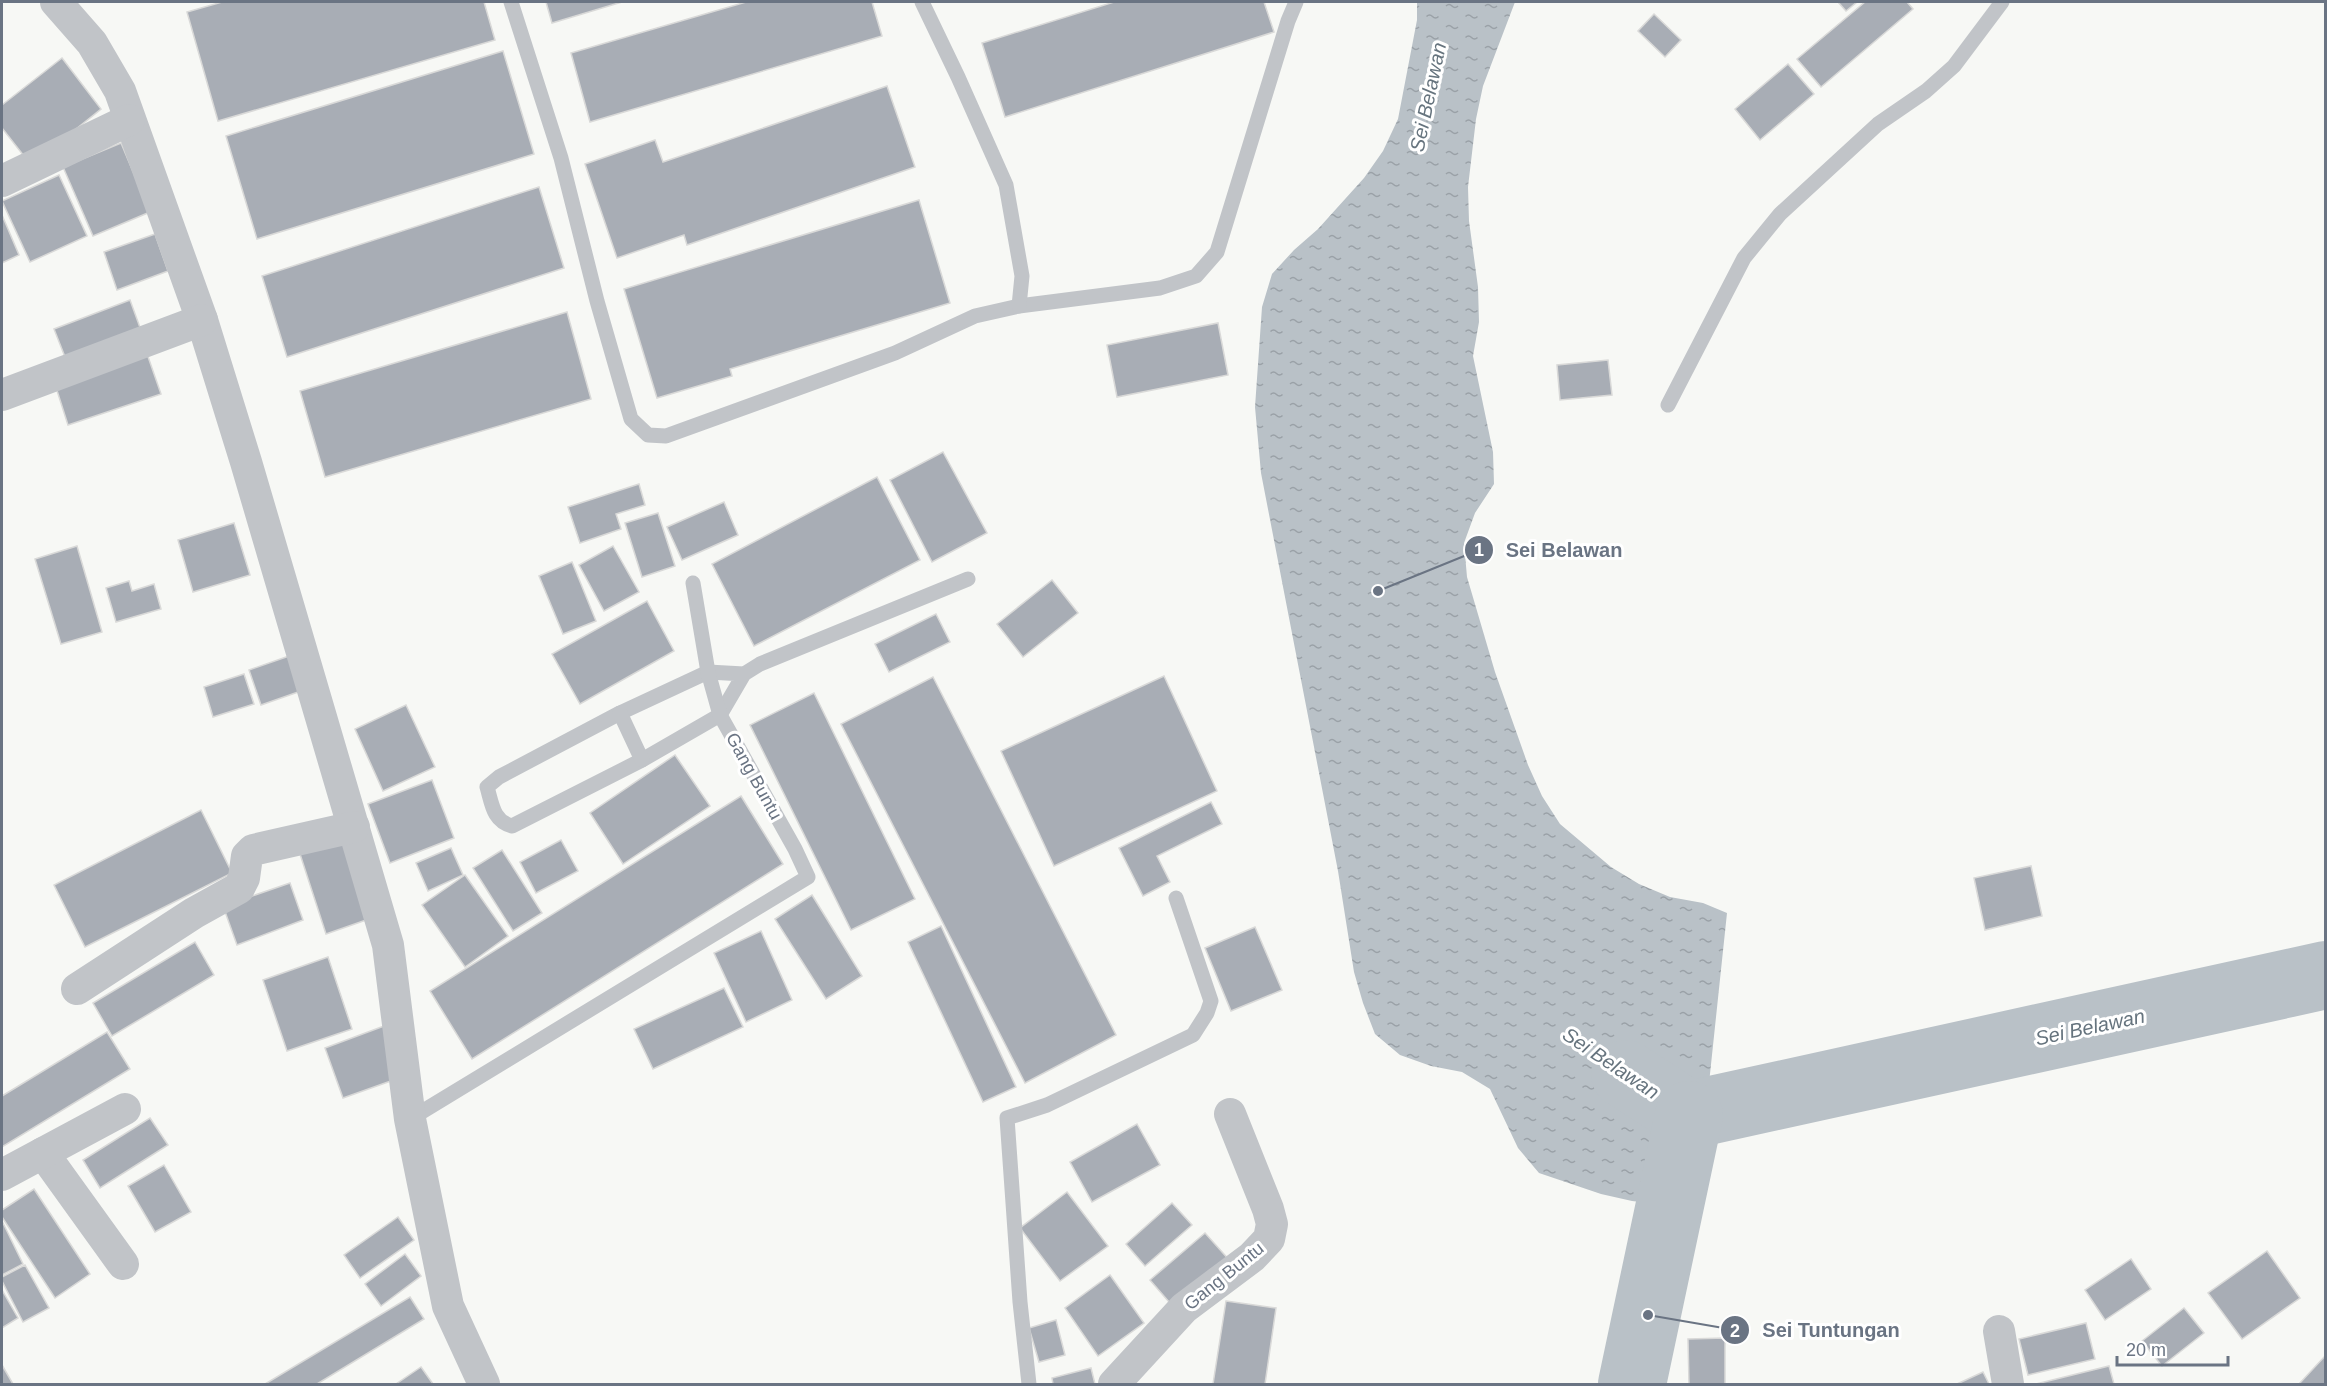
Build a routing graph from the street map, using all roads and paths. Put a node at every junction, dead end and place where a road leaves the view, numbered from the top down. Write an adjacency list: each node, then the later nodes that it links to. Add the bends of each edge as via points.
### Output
1 (56, 2): 6 (street, via 92,43 120,91)
2 (511, 2): 8 (lane, via 561,158 632,419 648,435 666,436 895,353 975,316)
3 (922, 2): 8 (lane, via 1006,185 1022,276)
4 (1296, 2): 8 (lane, via 1217,252 1196,276 1160,288)
5 (2002, 2): 11 (lane, via 1954,66 1878,124 1773,223 1744,258)
6 (129, 120): 7 (street); 9 (street)
7 (2, 181)
8 (1019, 306)
9 (202, 321): 10 (street); 19 (street)
10 (2, 394)
11 (1668, 405)
12 (968, 579): 15 (lane)
13 (693, 583): 14 (lane, Gang Buntu)
14 (708, 672): 15 (lane); 16 (lane); 17 (lane, Gang Buntu)
15 (744, 674): 17 (lane)
16 (620, 713): 18 (lane); 18 (lane, via 491,782 487,787 496,816 512,826)
17 (720, 715): 18 (lane); 24 (lane, Gang Buntu, via 808,877)
18 (642, 760)
19 (354, 827): 21 (street, via 253,850 238,888); 24 (street, via 388,945)
20 (1176, 898): 30 (lane, via 1211,1000 1193,1035 1047,1106 1007,1118)
21 (77, 988)
22 (125, 1109): 25 (street)
23 (1230, 1114): 31 (street, Gang Buntu, via 1268,1209 1272,1224 1269,1239 1252,1257 1184,1308)
24 (410, 1119): 29 (street, via 448,1306)
25 (43, 1153): 26 (street); 27 (street)
26 (2, 1175)
27 (123, 1264)
28 (1999, 1331): 32 (street)
29 (484, 1384)
30 (1029, 1384)
31 (1114, 1384)
32 (2008, 1384)

